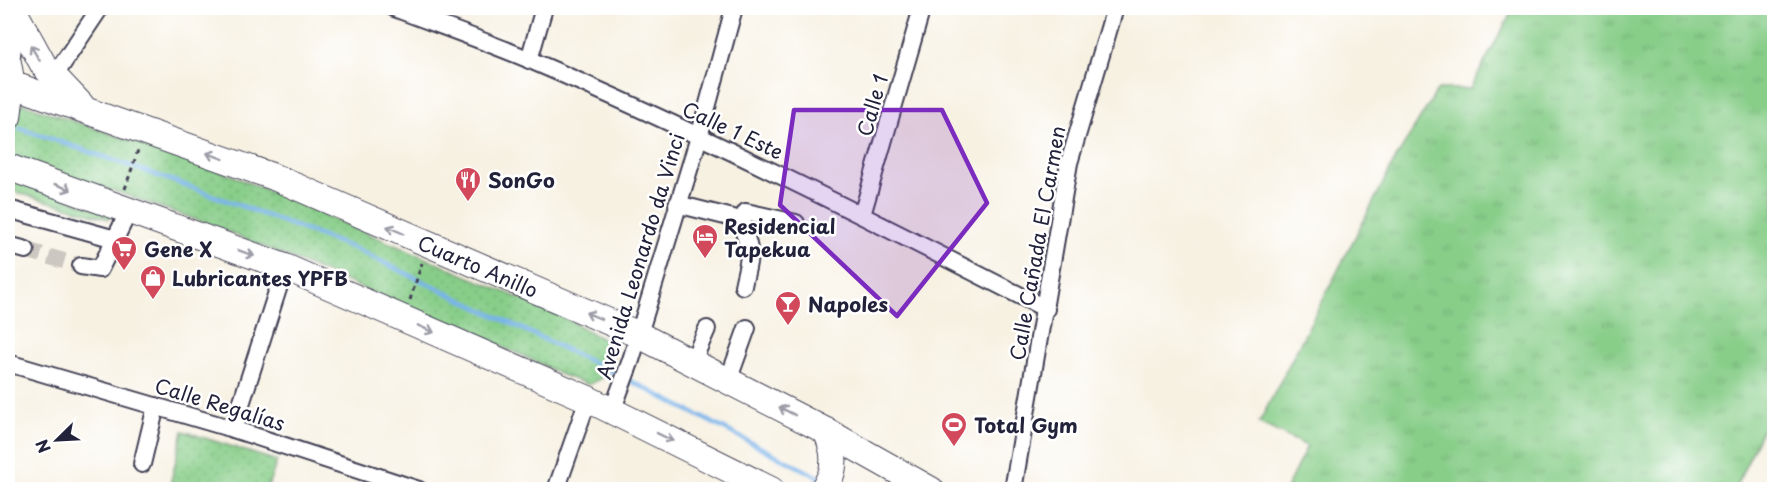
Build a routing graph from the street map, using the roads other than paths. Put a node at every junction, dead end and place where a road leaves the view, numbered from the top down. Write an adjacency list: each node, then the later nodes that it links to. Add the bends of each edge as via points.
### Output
1 (100, 8): 10 (street)
2 (394, 8): 8 (street, Calle 1 Este)
3 (544, 8): 8 (street)
4 (734, 8): 13 (street, Avenida Leonardo da Vinci)
5 (922, 8): 18 (street, Calle 1)
6 (1115, 8): 27 (street, Calle Cañada El Carmen, via 1073,141)
7 (15, 10): 9 (main road); 10 (highway, one-way to 7, via 25,36)
8 (529, 60): 13 (street, Calle 1 Este)
9 (9, 74): 11 (highway, Cuarto Anillo); 12 (highway)
10 (53, 78): 11 (highway)
11 (88, 111): 30 (highway, Cuarto Anillo, one-way to 11, via 274,177)
12 (8, 117)
13 (699, 136): 15 (street, Avenida Leonardo da Vinci); 18 (street, Calle 1 Este)
14 (8, 168): 17 (highway, one-way to 17)
15 (677, 204): 19 (street); 30 (street, Avenida Leonardo da Vinci)
16 (8, 209): 21 (street)
17 (129, 211): 21 (street); 25 (highway, one-way to 25)
18 (862, 215): 27 (street, Calle 1 Este)
19 (741, 220): 20 (street, via 747,211); 26 (street, via 750,251)
20 (796, 224)
21 (115, 239): 24 (street, via 100,269)
22 (8, 245): 23 (street)
23 (26, 250)
24 (81, 266)
25 (285, 267): 34 (highway, one-way to 34); 37 (street)
26 (743, 286)
27 (1046, 309): 46 (street, Calle Cañada El Carmen)
28 (747, 328): 33 (street)
29 (707, 329): 32 (street)
30 (637, 334): 32 (highway, Cuarto Anillo); 35 (street, Avenida Leonardo da Vinci)
31 (8, 363): 36 (street, Calle Regalías)
32 (692, 363): 33 (highway, Cuarto Anillo)
33 (728, 381): 38 (highway, Cuarto Anillo, one-way to 33)
34 (588, 399): 35 (highway); 44 (street)
35 (617, 400): 42 (highway, one-way to 42)
36 (156, 406): 37 (street, Calle Regalías); 40 (street)
37 (233, 429): 43 (street, Calle Regalías)
38 (826, 431): 39 (highway, Cuarto Anillo); 41 (highway, via 834,455)
39 (863, 452): 41 (highway, via 845,463); 45 (highway, Cuarto Anillo)
40 (142, 464)
41 (831, 481)
42 (759, 487)
43 (418, 489)
44 (556, 489)
45 (931, 489)
46 (1013, 489)

